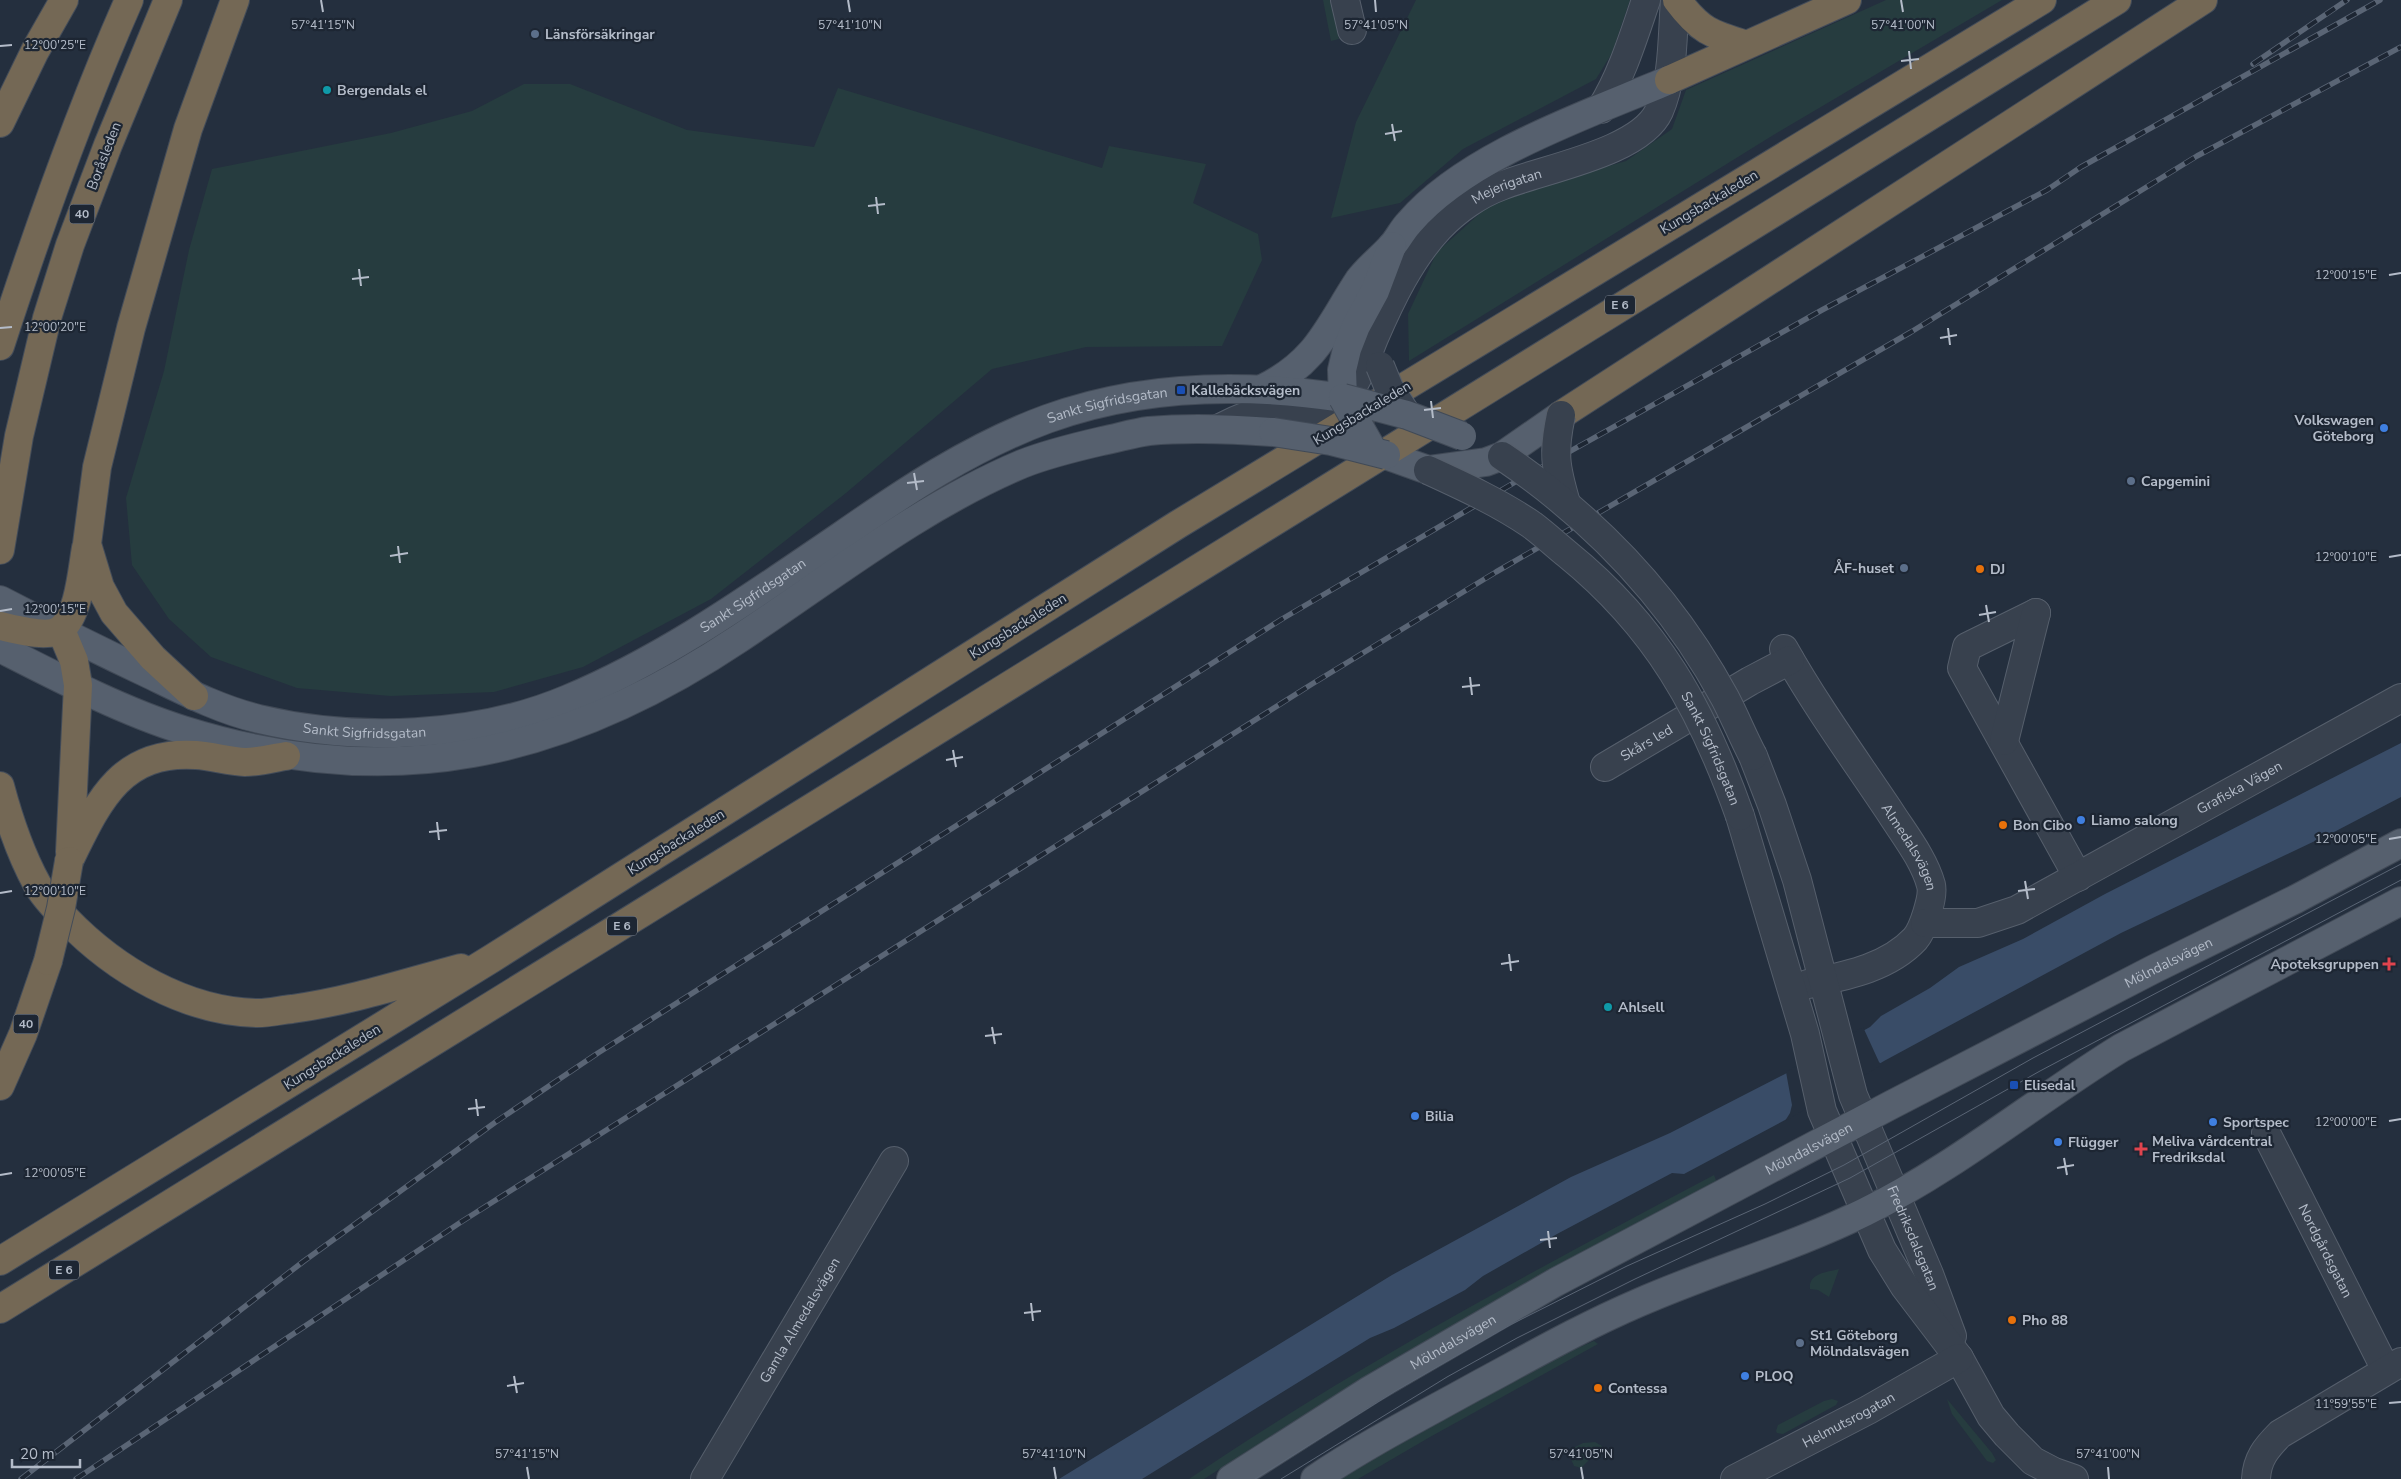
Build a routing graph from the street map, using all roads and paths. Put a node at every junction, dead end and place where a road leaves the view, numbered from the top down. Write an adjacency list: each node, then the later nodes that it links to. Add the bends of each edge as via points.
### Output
1 (64, 0): 16 (highway)
2 (129, 0): 19 (highway, via 41,219)
3 (168, 0): 30 (highway, Boråsleden / 40, via 108,145 47,318 20,436)
4 (235, 0): 29 (highway, via 188,129 130,328 97,467)
5 (1345, 0): 12 (street)
6 (1646, 0): 15 (street, via 1614,88)
7 (1676, 0): 13 (highway, via 1711,34); 14 (street, Mejerigatan)
8 (1847, 0): 13 (highway)
9 (2042, 0): 48 (highway, Kungsbackaleden, via 1177,525)
10 (2117, 0): 59 (highway, E 6)
11 (2203, 0): 23 (highway)
12 (1352, 30)
13 (1747, 45): 14 (highway)
14 (1669, 80): 15 (main road, Mejerigatan); 18 (street, Mejerigatan, via 1658,114 1641,134 1620,145 1500,186 1468,204 1440,227 1417,254)
15 (1601, 109): 17 (main road, Mejerigatan, via 1488,160 1438,196 1409,222)
16 (0, 123)
17 (1392, 246): 20 (main road, Mejerigatan, via 1360,278 1309,357 1285,378); 21 (main road, Mejerigatan, via 1347,349 1342,370)
18 (1375, 335): 21 (street, Mejerigatan); 22 (street, bridge, via 1380,366 1389,388)
19 (0, 346)
20 (1264, 388): 21 (main road, Sankt Sigfridsgatan); 37 (main road, Sankt Sigfridsgatan, via 1181,390 1126,398 1050,418 1011,434 914,486 725,615 676,644 567,700 525,714 433,731 378,734 316,729 260,719)
21 (1343, 392): 22 (main road, Sankt Sigfridsgatan, bridge); 24 (street, via 1325,407 1301,413 1247,416); 25 (main road, bridge)
22 (1407, 415): 26 (main road, Sankt Sigfridsgatan, bridge, via 1462,436)
23 (1561, 415): 26 (main road, Sankt Sigfridsgatan); 28 (street, bridge, via 1555,445 1556,464)
24 (1220, 428): 25 (main road, Sankt Sigfridsgatan, bridge, via 1274,432); 40 (main road, Sankt Sigfridsgatan, via 1146,431 1025,463 929,512 738,640 689,669 627,703 574,726 531,741 433,760)
25 (1373, 451): 27 (main road, Sankt Sigfridsgatan, bridge)
26 (1502, 456): 27 (main road, Sankt Sigfridsgatan, via 1486,462); 28 (street, Sankt Sigfridsgatan, bridge)
27 (1428, 470): 50 (street, Sankt Sigfridsgatan, bridge, via 1532,525 1630,612 1661,651 1695,708 1722,766)
28 (1566, 503): 49 (street, Sankt Sigfridsgatan, bridge, via 1620,553 1653,590 1686,634 1725,697 1772,805)
29 (87, 544): 33 (highway, via 71,614); 37 (highway, via 100,587 114,613 153,658)
30 (0, 550)
31 (0, 600): 33 (main road, Sankt Sigfridsgatan)
32 (0, 626): 33 (highway)
33 (44, 627): 36 (highway, via 74,661); 37 (main road, Sankt Sigfridsgatan)
34 (0, 648): 36 (main road, Sankt Sigfridsgatan)
35 (1787, 655): 41 (street, Skårs led, via 1742,686); 47 (street, Almedalsvägen, via 1916,852 1931,886)
36 (78, 686): 40 (main road, Sankt Sigfridsgatan, via 182,730); 44 (highway)
37 (194, 696)
38 (2401, 698): 45 (street, Grafiska Vägen)
39 (2004, 742): 45 (street)
40 (286, 756): 44 (highway, via 245,762 172,755 140,765 121,777 105,794)
41 (1605, 767)
42 (0, 786): 48 (highway, via 11,828 38,886 56,908 83,937 123,968 180,996 217,1008 259,1013 351,998)
43 (2401, 843): 52 (main road, Mölndalsvägen)
44 (69, 860): 51 (highway, 40, bridge, via 48,961)
45 (2078, 877): 47 (street, Grafiska Vägen, via 2017,910 1978,923)
46 (2401, 901): 56 (main road, via 2121,1048)
47 (1925, 923): 49 (street, Almedalsvägen, via 1916,938 1896,954 1858,972)
48 (491, 959): 58 (highway, Kungsbackaleden)
49 (1825, 980): 50 (street, Almedalsvägen); 52 (street, Sankt Sigfridsgatan, via 1838,1042)
50 (1792, 988): 54 (street, Sankt Sigfridsgatan, via 1820,1102)
51 (0, 1086)
52 (1862, 1120): 54 (main road, Mölndalsvägen); 56 (street, Fredriksdalsgatan)
53 (2266, 1133): 61 (street, Nordgårdsgatan)
54 (1832, 1136): 57 (street, Fredriksdalsgatan); 63 (main road, Mölndalsvägen, via 1548,1287 1370,1390)
55 (894, 1161): 62 (street, Gamla Almedalsvägen)
56 (1896, 1196): 57 (main road); 60 (street, Fredriksdalsgatan)
57 (1866, 1212): 60 (street, Fredriksdalsgatan, via 1882,1250 1899,1278); 64 (main road, via 1638,1303 1484,1382)
58 (0, 1261)
59 (0, 1309)
60 (1959, 1358): 65 (street, Helmutsrogatan, via 1868,1410); 66 (street, Fredriksdalsgatan, via 1991,1416 2007,1435 2032,1460)
61 (2393, 1366): 67 (street, via 2280,1434 2264,1450 2257,1465)
62 (704, 1479)
63 (1231, 1479)
64 (1314, 1479)
65 (1735, 1479)
66 (2074, 1479)
67 (2256, 1479)

